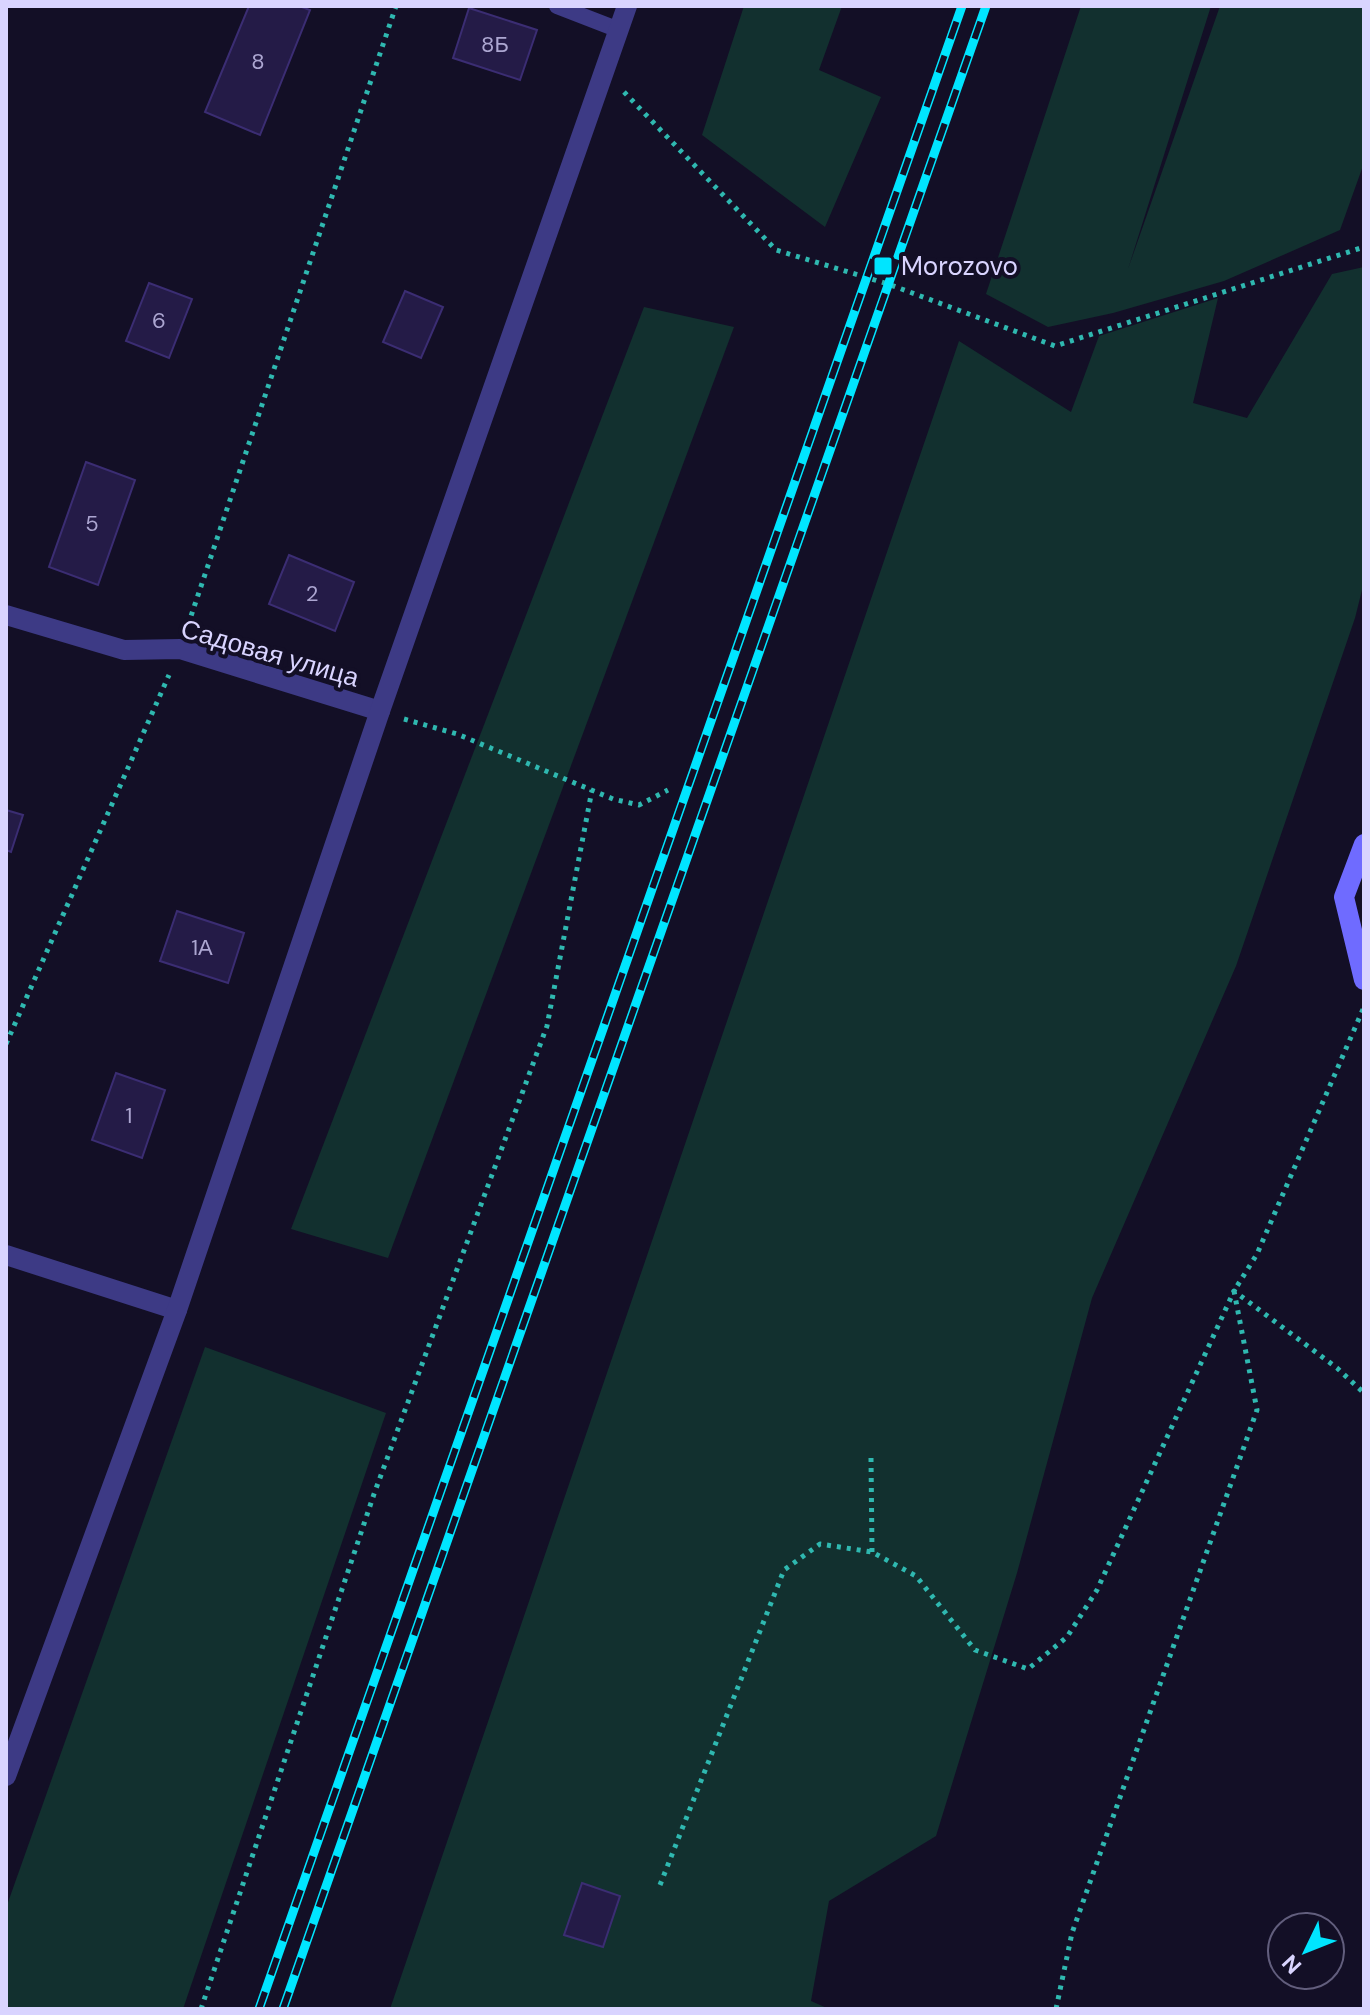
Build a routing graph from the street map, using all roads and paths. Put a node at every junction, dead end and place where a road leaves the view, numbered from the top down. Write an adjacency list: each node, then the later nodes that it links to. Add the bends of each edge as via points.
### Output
1 (396, 6): 8 (path)
2 (557, 6): 4 (lane)
3 (627, 6): 4 (street)
4 (619, 30): 5 (street)
5 (604, 72): 6 (path, via 776,250 888,284 1055,346); 9 (street)
6 (1364, 247)
7 (6, 615): 8 (street, Садовая улица, via 124,650)
8 (180, 649): 9 (street, Садовая улица); 15 (path)
9 (380, 711): 10 (path, via 457,734); 18 (street)
10 (592, 790): 11 (path, via 639,805); 24 (path, via 547,1026 374,1494)
11 (668, 790)
12 (1364, 844): 13 (street, via 1344,897)
13 (1364, 980)
14 (1364, 1007): 17 (path, via 1257,1254)
15 (6, 1044)
16 (6, 1255): 18 (street)
17 (1234, 1291): 19 (path); 21 (path, via 1097,1590 1067,1637 1028,1669 975,1650 916,1576); 25 (path, via 1257,1410 1072,1933)
18 (177, 1310): 22 (street)
19 (1364, 1393)
20 (871, 1458): 21 (path)
21 (872, 1552): 23 (path, via 820,1544 784,1570)
22 (6, 1776)
23 (660, 1885)
24 (201, 2009)
25 (1056, 2009)

